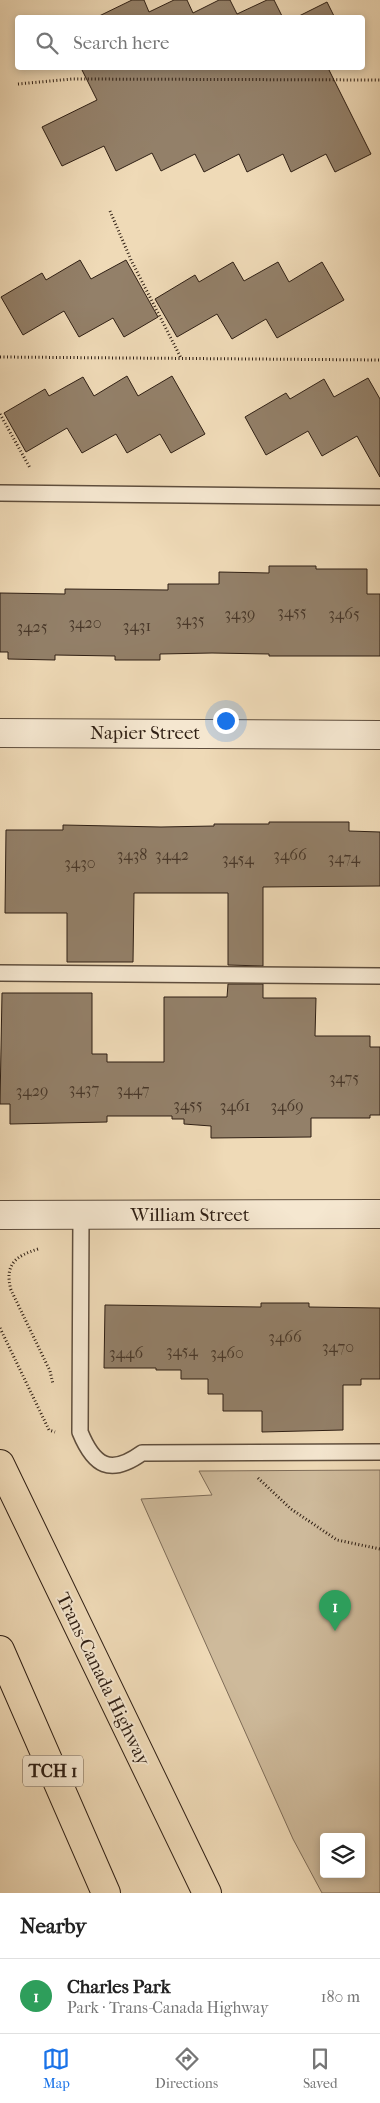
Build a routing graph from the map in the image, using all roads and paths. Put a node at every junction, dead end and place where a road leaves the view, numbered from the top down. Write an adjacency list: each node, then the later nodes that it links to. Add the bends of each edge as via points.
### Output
1 (380, 80): 2 (path, via 72,79)
2 (18, 84)
3 (110, 211): 5 (path, via 131,260)
4 (0, 357): 5 (path)
5 (182, 358): 6 (path)
6 (380, 360)
7 (0, 414): 9 (path)
8 (0, 493): 9 (lane)
9 (47, 494): 10 (lane)
10 (380, 497)
11 (0, 732): 12 (street, Napier Street)
12 (380, 735)
13 (0, 972): 14 (lane)
14 (380, 976)
15 (380, 1214): 17 (street, William Street)
16 (0, 1215): 17 (street, William Street)
17 (81, 1216): 18 (lane)
18 (81, 1244): 20 (path, via 50,1244 16,1258 9,1269 11,1290 50,1371); 22 (lane, via 80,1432 87,1449 96,1460 112,1466 128,1463 142,1453)
19 (0, 1328): 21 (path, via 49,1430 54,1433)
20 (54, 1388)
21 (60, 1429)
22 (230, 1452): 23 (lane); 25 (path, via 291,1509 337,1540)
23 (380, 1452)
24 (0, 1464): 28 (highway, Trans-Canada Highway)
25 (380, 1549)
26 (0, 1650): 27 (highway, TCH 1)
27 (106, 1893)
28 (207, 1893)

